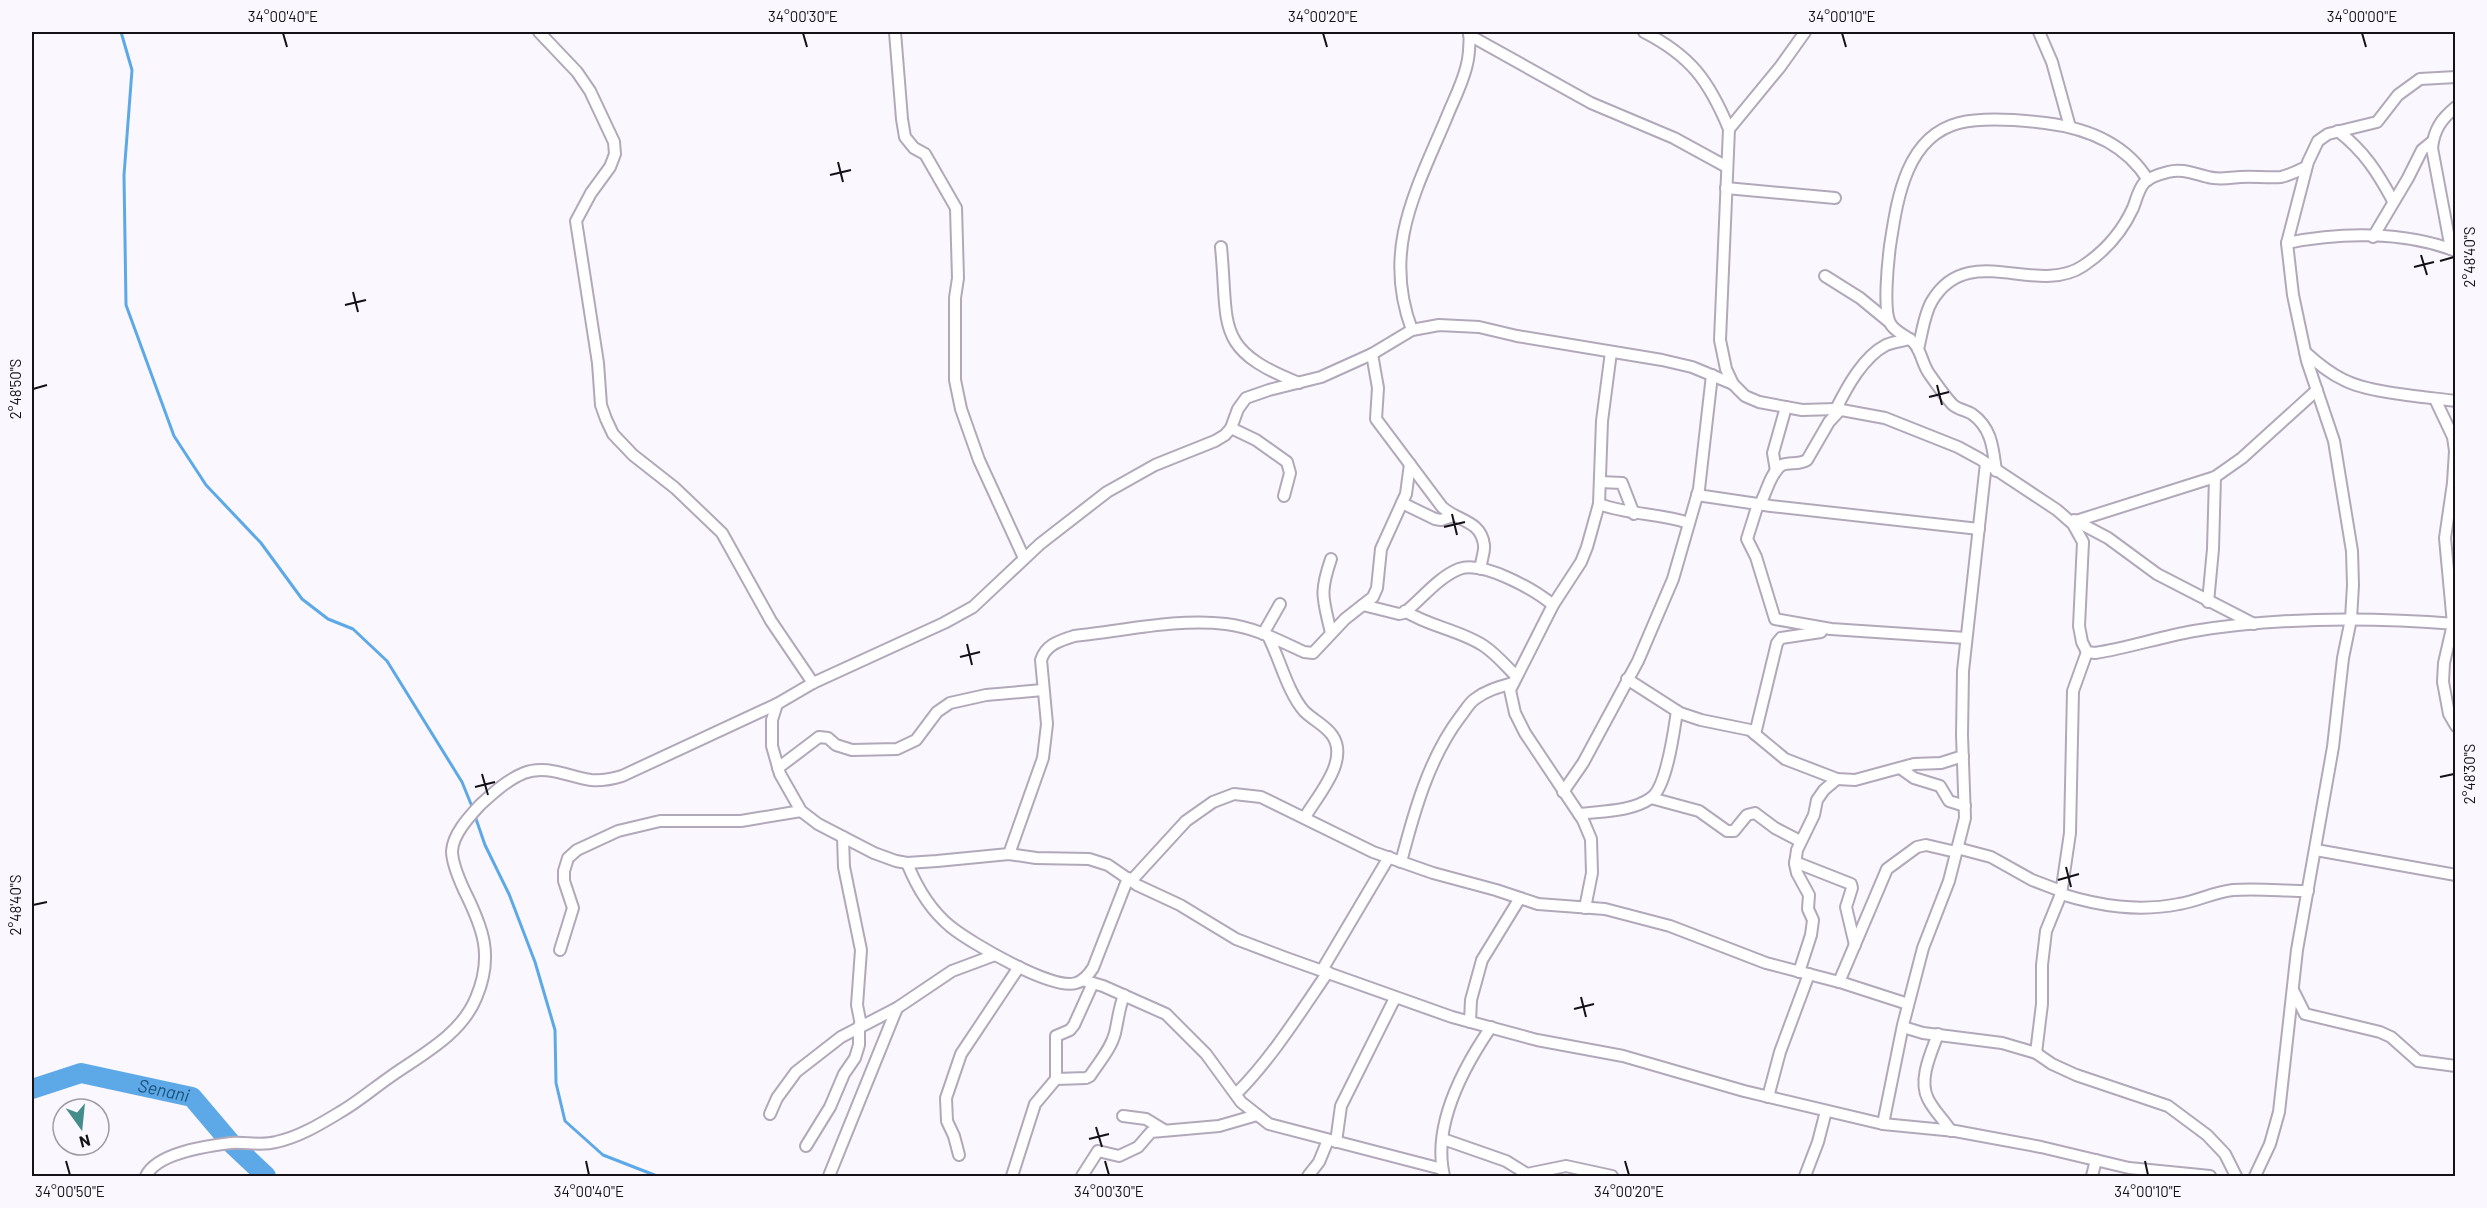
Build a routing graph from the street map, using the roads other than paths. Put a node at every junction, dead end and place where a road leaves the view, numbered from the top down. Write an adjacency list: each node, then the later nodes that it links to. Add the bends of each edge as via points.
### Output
1 (539, 32): 75 (street, via 590,91 614,142 610,167 576,221 608,424 633,456 675,488 722,533 771,621)
2 (895, 32): 57 (street, via 905,137 925,154 956,208 955,380 961,409 979,460)
3 (1644, 32): 10 (street, via 1662,40 1695,67)
4 (1805, 32): 10 (street)
5 (2039, 32): 9 (street, via 2052,62)
6 (1470, 33): 13 (street, via 1591,103 1674,138); 25 (street, via 1461,85 1409,208 1401,245 1399,282)
7 (2456, 77): 11 (street, via 2420,79 2398,95 2377,122)
8 (2456, 107): 12 (street, via 2440,122)
9 (2070, 127): 15 (street, via 2118,147 2139,165); 24 (street, via 2009,120 1958,123 1921,147 1897,202 1886,304)
10 (1729, 129): 13 (street)
11 (2338, 130): 14 (street, via 2318,141); 18 (street, via 2374,166)
12 (2433, 141): 18 (street, via 2422,150); 22 (street)
13 (1727, 167): 16 (street)
14 (2306, 167): 15 (street, via 2283,177 2223,179 2175,170); 20 (street)
15 (2148, 180): 27 (street, via 2119,233 2083,266 2051,275 2000,271 1969,272 1956,277 1931,302)
16 (1726, 188): 17 (street); 33 (street, via 1720,340)
17 (1835, 198)
18 (2393, 201): 19 (street)
19 (2373, 237): 20 (street, via 2315,237); 22 (street, via 2423,241)
20 (2287, 243): 29 (street)
21 (1221, 247): 32 (street, via 1230,333 1247,356 1266,370)
22 (2453, 250)
23 (1825, 276): 24 (street)
24 (1889, 321): 26 (street)
25 (1412, 330): 28 (street, via 1439,325 1479,327); 30 (street)
26 (1910, 339): 27 (street); 38 (street, via 1886,345 1869,358)
27 (1918, 349): 43 (street, via 1924,368 1953,405 1986,427 1992,439)
28 (1611, 352): 31 (street, via 1662,360); 45 (street, via 1602,421)
29 (2305, 352): 34 (street); 35 (street, via 2346,381)
30 (1372, 354): 32 (street); 41 (street, via 1378,388 1376,419)
31 (1712, 375): 33 (street); 46 (street)
32 (1299, 383): 39 (street, via 1246,398)
33 (1733, 384): 37 (street, via 1745,396)
34 (2317, 390): 44 (street, via 2242,458); 65 (street, via 2334,441 2351,540)
35 (2435, 399): 36 (street); 67 (street, via 2453,437 2455,451 2445,538)
36 (2456, 402)
37 (1786, 407): 38 (street, via 1802,411); 42 (street, via 1773,453)
38 (1838, 409): 40 (street, via 1885,418 1958,447); 42 (street, via 1807,460 1785,464)
39 (1231, 428): 47 (street, via 1287,462 1290,473); 57 (street, via 1215,441 1155,465 1107,492)
40 (1986, 463): 43 (street); 56 (street)
41 (1410, 464): 48 (street); 52 (street)
42 (1776, 471): 50 (street)
43 (1996, 471): 53 (street)
44 (2215, 477): 54 (street); 60 (street)
45 (1600, 482): 49 (street); 51 (street, via 1622,483)
46 (1697, 495): 50 (street); 55 (street)
47 (1284, 496)
48 (1402, 503): 52 (street, via 1435,519); 62 (street, via 1381,549 1377,588)
49 (1599, 504): 51 (street); 63 (street, via 1581,562)
50 (1759, 504): 56 (street); 68 (street, via 1747,539 1775,619)
51 (1634, 514): 55 (street)
52 (1453, 516): 59 (street, via 1470,522 1481,535 1484,552)
53 (2065, 517): 54 (street); 72 (street, via 2083,542 2079,626)
54 (2076, 521): 60 (street)
55 (1689, 523): 74 (street, via 1673,579)
56 (1980, 529): 71 (street)
57 (1024, 558): 75 (street, via 972,607)
58 (1331, 559): 69 (street, via 1322,586)
59 (1480, 569): 63 (street, via 1528,587); 64 (street, via 1458,569)
60 (2208, 602): 66 (street)
61 (1280, 604): 70 (street)
62 (1363, 605): 64 (street, via 1399,614); 69 (street)
63 (1553, 605): 73 (street)
64 (1405, 611): 73 (street, via 1485,647)
65 (2351, 618): 66 (street); 67 (street); 94 (street)
66 (2254, 624): 72 (street)
67 (2454, 624): 79 (street, via 2443,682 2449,714)
68 (1832, 629): 71 (street); 80 (street, via 1780,638 1767,675)
69 (1331, 633): 70 (street, via 1313,653)
70 (1266, 635): 76 (street, via 1227,624 1193,623 1074,636 1044,651); 90 (street, via 1304,710 1331,733 1338,745 1337,761)
71 (1966, 638): 81 (street)
72 (2087, 652): 103 (street, via 2073,691 2070,833)
73 (1515, 679): 85 (street, via 1510,690 1515,713); 97 (street, via 1473,700 1456,722 1427,778)
74 (1627, 679): 78 (street); 85 (street, via 1583,763)
75 (813, 683): 77 (street)
76 (1043, 690): 82 (street, via 950,703 937,712 916,740 897,749 852,750 819,737); 95 (street, via 1047,724 1042,758)
77 (777, 704): 82 (street, via 771,738); 142 (street, via 622,776 600,780 539,770 507,782 474,812 453,844 459,878 481,924 486,957 475,1000 448,1035 345,1109 301,1133 273,1143 231,1143 180,1153 156,1162)
78 (1677, 711): 80 (street); 86 (street, via 1662,781)
79 (2456, 726)
80 (1755, 734): 84 (street, via 1785,759)
81 (1964, 756): 83 (street); 87 (street)
82 (778, 768): 88 (street)
83 (1900, 768): 84 (street, via 1855,780); 87 (street, via 1914,778 1940,786 1948,801)
84 (1837, 779): 92 (street, via 1817,800)
85 (1563, 792): 89 (street)
86 (1651, 798): 89 (street, via 1630,808); 92 (street, via 1699,811 1727,831 1734,831 1747,815 1755,813)
87 (1965, 806): 93 (street)
88 (801, 811): 91 (street); 107 (street, via 741,820 660,820 618,831 577,850 568,858 564,871 573,908)
89 (1579, 814): 105 (street, via 1591,839 1593,854)
90 (1305, 817): 96 (street); 101 (street, via 1261,797 1234,794 1213,802 1186,821)
91 (843, 837): 99 (street, via 874,853); 120 (street, via 844,867 861,951 857,1005)
92 (1800, 841): 98 (street)
93 (1957, 850): 103 (street, via 1982,853); 106 (street, via 1917,846 1896,861 1882,879); 117 (street)
94 (2316, 850): 100 (street); 102 (street)
95 (1009, 854): 99 (street); 101 (street, via 1089,859 1108,865)
96 (1389, 857): 97 (street); 110 (street)
97 (1401, 862): 104 (street)
98 (1795, 862): 106 (street, via 1851,884 1846,907); 111 (street, via 1809,895 1808,909 1813,920)
99 (907, 863): 108 (street, via 930,906 951,927)
100 (2456, 875)
101 (1130, 880): 110 (street, via 1236,939); 112 (street)
102 (2308, 891): 103 (street, via 2235,890 2180,904 2128,908 2101,905); 114 (street)
103 (2061, 892): 124 (street, via 2046,931)
104 (1520, 898): 105 (street, via 1538,904); 119 (street, via 1482,960 1471,1000)
105 (1585, 908): 111 (street, via 1605,909 1670,926 1766,963)
106 (1855, 945): 113 (street)
107 (560, 950)
108 (995, 955): 109 (street); 118 (street, via 952,971)
109 (1019, 967): 112 (street, via 1060,984); 139 (street, via 961,1054 946,1098 947,1121)
110 (1325, 971): 116 (street); 127 (street, via 1281,1041)
111 (1804, 973): 113 (street); 128 (street)
112 (1087, 981): 115 (street); 126 (street, via 1074,1025 1056,1036)
113 (1839, 982): 117 (street)
114 (2292, 989): 125 (street, via 2306,1014 2380,1032 2418,1061); 152 (street, via 2278,1112)
115 (1124, 994): 126 (street, via 1109,1049 1090,1076); 127 (street, via 1172,1019 1206,1054)
116 (1395, 998): 119 (street); 137 (street, via 1341,1106)
117 (1908, 1004): 121 (street)
118 (897, 1008): 120 (street); 143 (street)
119 (1470, 1022): 122 (street)
120 (860, 1025): 130 (street, via 796,1072); 138 (street, via 855,1058)
121 (1903, 1027): 123 (street); 133 (street)
122 (1491, 1028): 128 (street, via 1623,1056); 136 (street, via 1462,1076)
123 (1938, 1034): 124 (street, via 2002,1043); 135 (street, via 1924,1088)
124 (2036, 1053): 151 (street, via 2076,1075 2168,1106 2213,1141)
125 (2456, 1066)
126 (1056, 1079): 144 (street, via 1035,1104)
127 (1236, 1094): 131 (street)
128 (1768, 1097): 129 (street)
129 (1826, 1111): 133 (street); 148 (street)
130 (770, 1114)
131 (1257, 1115): 134 (street, via 1219,1126); 137 (street, via 1269,1124)
132 (1123, 1116): 134 (street, via 1146,1119)
133 (1883, 1124): 135 (street)
134 (1164, 1130): 145 (street, via 1151,1132 1138,1147 1119,1156 1098,1151)
135 (1951, 1131): 140 (street)
136 (1443, 1139): 141 (street); 147 (street, via 1506,1161 1527,1174 1566,1166)
137 (1332, 1141): 141 (street); 146 (street)
138 (806, 1146)
139 (959, 1155)
140 (2096, 1160): 149 (street); 150 (street, via 2129,1168)
141 (1443, 1173)
142 (146, 1176)
143 (830, 1176)
144 (1012, 1176)
145 (1082, 1176)
146 (1308, 1176)
147 (1612, 1176)
148 (1805, 1176)
149 (2092, 1176)
150 (2210, 1176)
151 (2236, 1176)
152 (2256, 1176)

